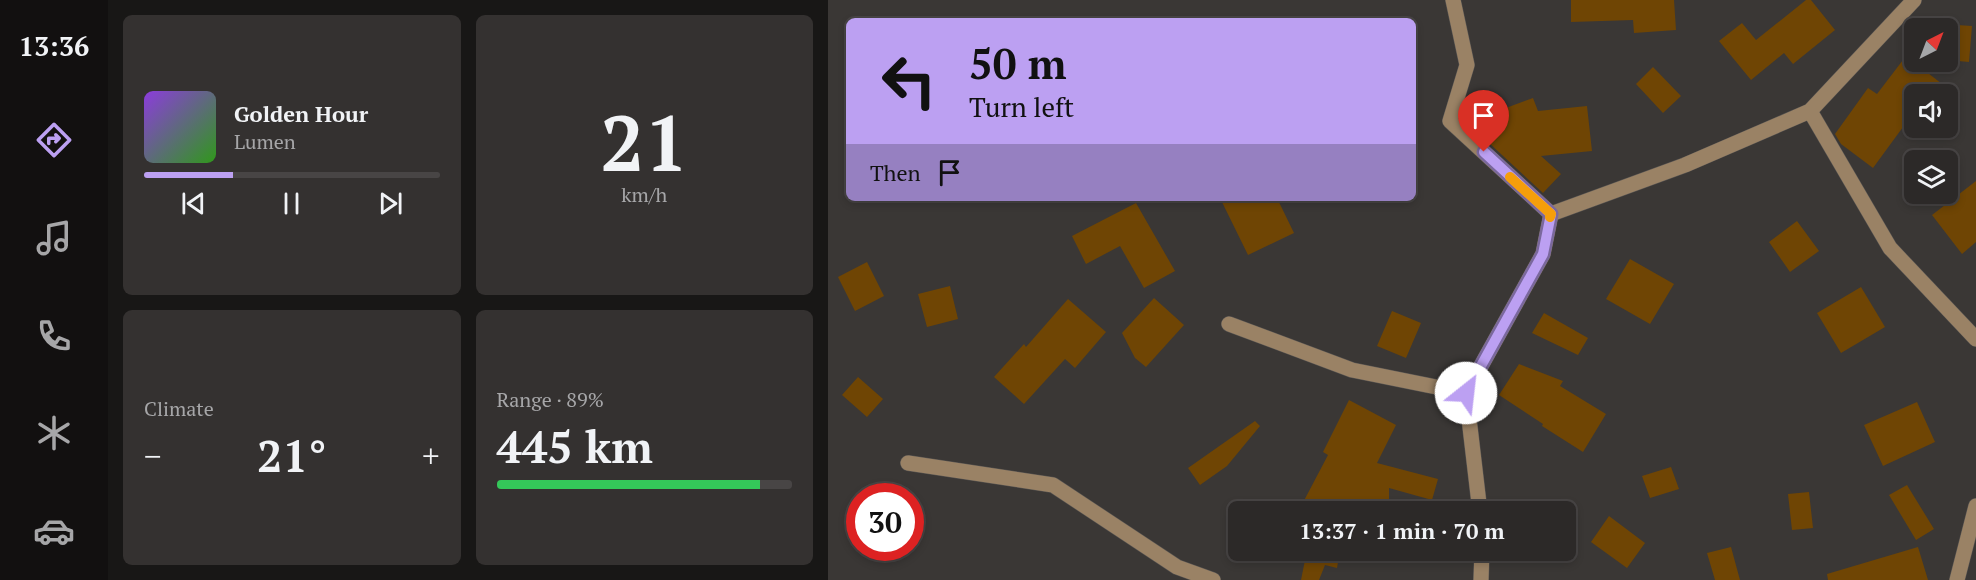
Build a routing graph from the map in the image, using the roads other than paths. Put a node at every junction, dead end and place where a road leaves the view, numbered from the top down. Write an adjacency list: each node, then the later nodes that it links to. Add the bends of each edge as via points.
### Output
1 (1453, 0): 4 (street, via 1467,65 1450,122)
2 (1914, 0): 3 (street)
3 (1810, 111): 4 (street, via 1685,165); 6 (street, via 1890,248)
4 (1551, 214): 7 (street, via 1543,254)
5 (1229, 324): 7 (street, via 1352,370)
6 (1976, 339)
7 (1466, 393): 9 (street)
8 (908, 463): 12 (street, via 1053,485 1177,567)
9 (1479, 501)
10 (1976, 506): 14 (street)
11 (1482, 561): 13 (street)
12 (1213, 580)
13 (1481, 580)
14 (1957, 580)

